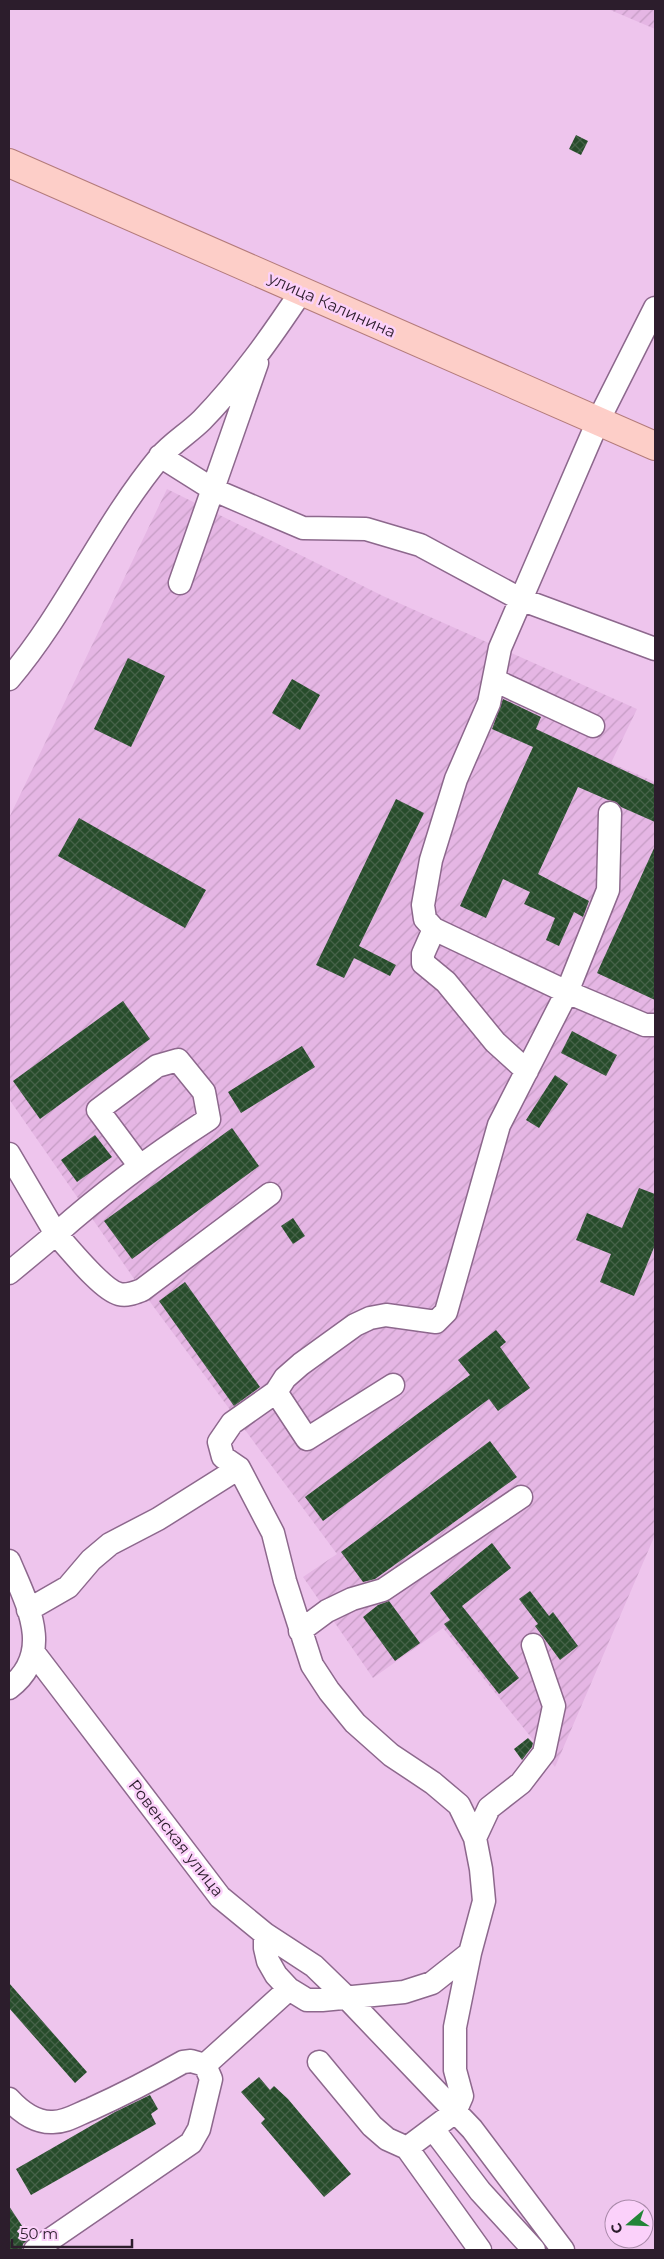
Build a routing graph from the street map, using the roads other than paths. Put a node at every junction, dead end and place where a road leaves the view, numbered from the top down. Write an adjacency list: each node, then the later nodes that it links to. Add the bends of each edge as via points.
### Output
1 (9, 163): 2 (main road, улица Калинина)
2 (22, 176): 3 (main road, улица Калинина)
3 (302, 292): 5 (street); 6 (main road, улица Калинина)
4 (655, 308): 6 (street)
5 (261, 353): 8 (street, via 202,420); 9 (street)
6 (598, 421): 7 (main road, улица Калинина); 11 (street)
7 (655, 446)
8 (160, 456): 9 (street); 13 (street, via 105,535 68,599)
9 (214, 490): 10 (street); 11 (street, via 303,528 366,529 420,545)
10 (180, 583)
11 (520, 599): 12 (street); 14 (street, via 500,648)
12 (655, 649)
13 (9, 679)
14 (494, 680): 15 (street); 17 (street, via 488,704 456,779 432,860 423,905 425,919)
15 (593, 726)
16 (610, 813): 18 (street, via 608,890)
17 (434, 929): 18 (street); 20 (street, via 422,954 423,963 446,982 495,1042)
18 (567, 992): 19 (street, via 645,1024); 20 (street)
19 (655, 1025)
20 (527, 1071): 27 (street, via 494,1139 442,1318 430,1322 386,1315 370,1318 301,1364 285,1378)
21 (9, 1154): 24 (street)
22 (139, 1165): 22 (street, via 98,1110 157,1066 178,1060 204,1092 208,1119); 24 (street)
23 (270, 1194): 24 (street, via 142,1290 130,1294 118,1294 106,1288)
24 (56, 1234): 25 (street)
25 (9, 1273)
26 (393, 1385): 27 (street, via 307,1439)
27 (276, 1392): 28 (street, via 232,1423 219,1442 223,1457)
28 (239, 1468): 31 (street, via 158,1519 110,1544 68,1587); 32 (street, via 273,1533)
29 (521, 1496): 32 (street, via 383,1590 327,1611)
30 (9, 1561): 31 (street)
31 (28, 1610): 34 (street, via 34,1632)
32 (300, 1631): 36 (street, via 312,1666 355,1723 390,1755 459,1804)
33 (532, 1645): 36 (street, via 554,1706 544,1753 521,1783 489,1808)
34 (34, 1652): 35 (street, via 24,1674); 37 (street, Ровенская улица, via 220,1897)
35 (9, 1688)
36 (475, 1838): 38 (street, via 482,1869 484,1902)
37 (265, 1934): 39 (street, via 268,1961); 40 (street, Ровенская улица, via 314,1966)
38 (470, 1953): 40 (street, via 432,1983 404,1992); 44 (street, via 455,2027 455,2070 462,2096)
39 (288, 1989): 40 (street, via 307,2000); 42 (street)
40 (346, 1997): 44 (street, Ровенская улица)
41 (319, 2062): 46 (street, via 372,2126 387,2139)
42 (205, 2065): 43 (street, via 183,2062 131,2091 65,2120 50,2122 32,2118); 48 (street, via 211,2079 199,2129 191,2143)
43 (9, 2099)
44 (455, 2112): 45 (street); 47 (street, Ровенская улица, via 472,2129)
45 (433, 2129): 46 (street); 47 (street, via 480,2191)
46 (407, 2148): 49 (street)
47 (548, 2247)
48 (35, 2250)
49 (480, 2250)

